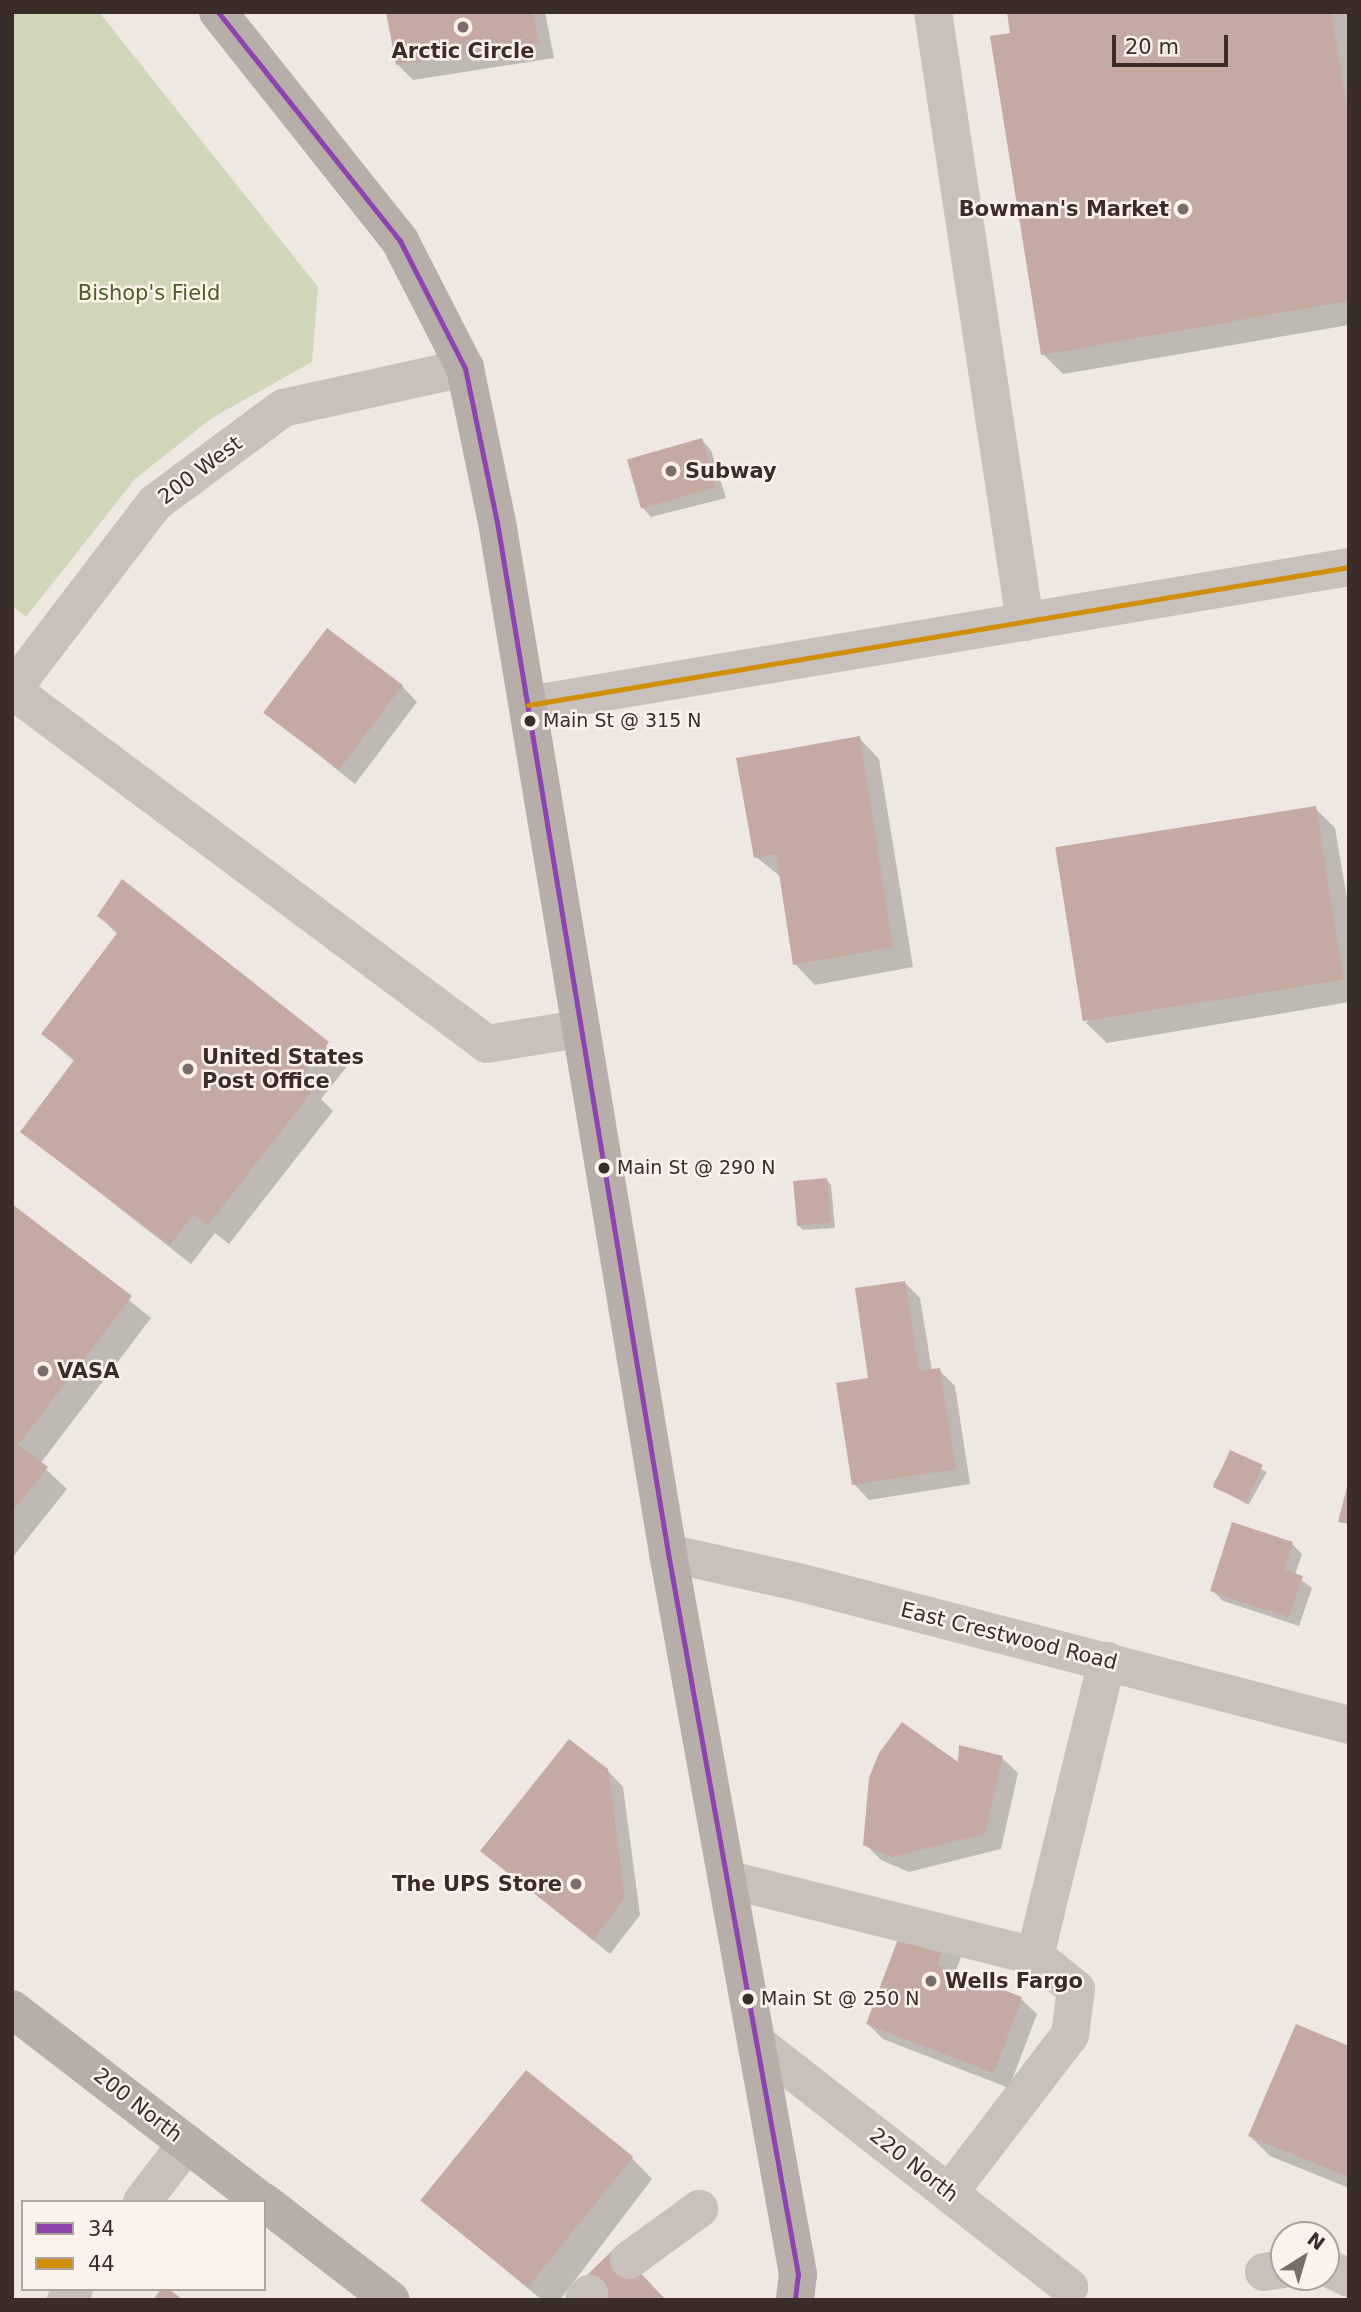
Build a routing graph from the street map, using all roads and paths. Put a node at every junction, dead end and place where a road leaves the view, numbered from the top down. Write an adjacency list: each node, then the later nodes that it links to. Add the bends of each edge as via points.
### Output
1 (218, 12): 3 (main road, via 400,241)
2 (933, 12): 5 (street)
3 (465, 368): 6 (street, 200 West, via 283,408 155,503); 7 (main road)
4 (1349, 567): 5 (street)
5 (1025, 622): 7 (street)
6 (17, 672): 8 (street, via 487,1044)
7 (528, 705): 8 (main road)
8 (579, 1029): 9 (main road)
9 (668, 1553): 10 (street, East Crestwood Road); 12 (main road)
10 (1107, 1661): 11 (street, East Crestwood Road); 13 (street)
11 (1349, 1724)
12 (730, 1880): 13 (street); 15 (main road)
13 (1035, 1956): 17 (street, via 1076,1989 1070,2035)
14 (12, 2009): 16 (main road, 200 North)
15 (758, 2044): 17 (street, 220 North); 25 (main road, via 798,2274)
16 (187, 2143): 18 (street); 19 (main road, 200 North)
17 (949, 2193): 23 (street, 220 North)
18 (144, 2200)
19 (261, 2200)
20 (266, 2204): 24 (main road, 200 North)
21 (699, 2209): 22 (street)
22 (629, 2260)
23 (1069, 2287)
24 (391, 2300)
25 (795, 2300)

